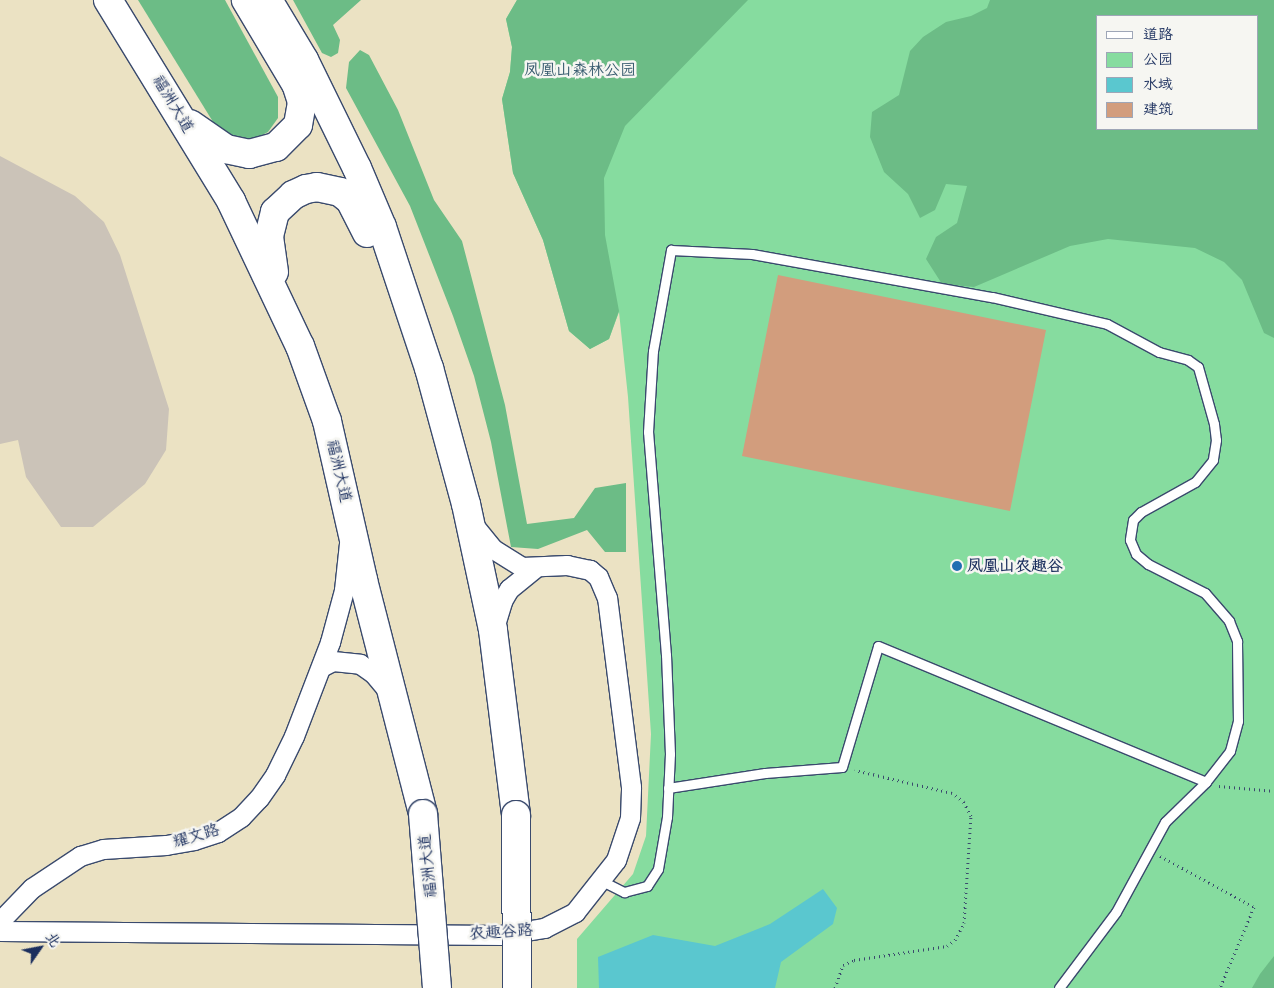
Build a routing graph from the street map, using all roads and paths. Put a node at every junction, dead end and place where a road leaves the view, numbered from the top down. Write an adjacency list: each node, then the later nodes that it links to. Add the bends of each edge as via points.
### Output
1 (108, 0): 4 (main road, 福洲大道)
2 (246, 0): 4 (main road, via 296,84 302,102 298,124 276,147 249,154 226,149 213,142)
3 (268, 0): 6 (main road, via 304,60 357,168 388,244)
4 (182, 117): 5 (main road, 福洲大道, via 230,201)
5 (284, 308): 6 (main road, via 270,251 269,236 276,212 293,196 306,190 317,187 340,192 357,210); 8 (main road, 福洲大道, via 327,421)
6 (429, 368): 7 (main road)
7 (470, 520): 9 (street, via 502,556 522,567); 10 (main road)
8 (351, 524): 11 (street, 耀文路, via 340,608); 12 (main road, 福洲大道)
9 (534, 569): 10 (street, via 510,589 502,601); 18 (street, 农趣谷路, via 580,566 598,577 607,598 631,787 630,818 623,840)
10 (494, 630): 22 (main road, bridge, via 516,815)
11 (321, 667): 12 (street, via 333,661 360,664 373,673); 19 (street, 耀文路, via 275,775 241,817 218,832 194,840 103,849 80,856 32,888)
12 (396, 701): 21 (main road, 福洲大道, bridge, via 423,814)
13 (842, 767): 14 (lane, via 878,646); 15 (lane); 23 (path, via 952,793 964,802 972,816 964,923 955,940 947,946 854,960 843,965)
14 (1206, 782): 15 (lane, via 1230,751 1238,722 1237,642 1229,621 1205,593 1148,564 1136,554 1130,540 1133,520 1141,512 1195,482 1213,460 1214,424 1198,366 1159,352 1107,324 992,297 752,254 671,250 653,351 648,432 666,655); 16 (path, via 1229,789); 17 (lane, via 1165,822)
15 (668, 788): 18 (lane, via 661,855 653,879 632,892 615,889)
16 (1274, 791)
17 (1149, 849): 24 (lane, via 1116,912); 25 (path, via 1254,907)
18 (602, 881): 20 (street, 农趣谷路, via 575,912 560,922 524,933)
19 (0, 921)
20 (0, 931)
21 (438, 988)
22 (517, 988)
23 (835, 988)
24 (1059, 988)
25 (1220, 988)

